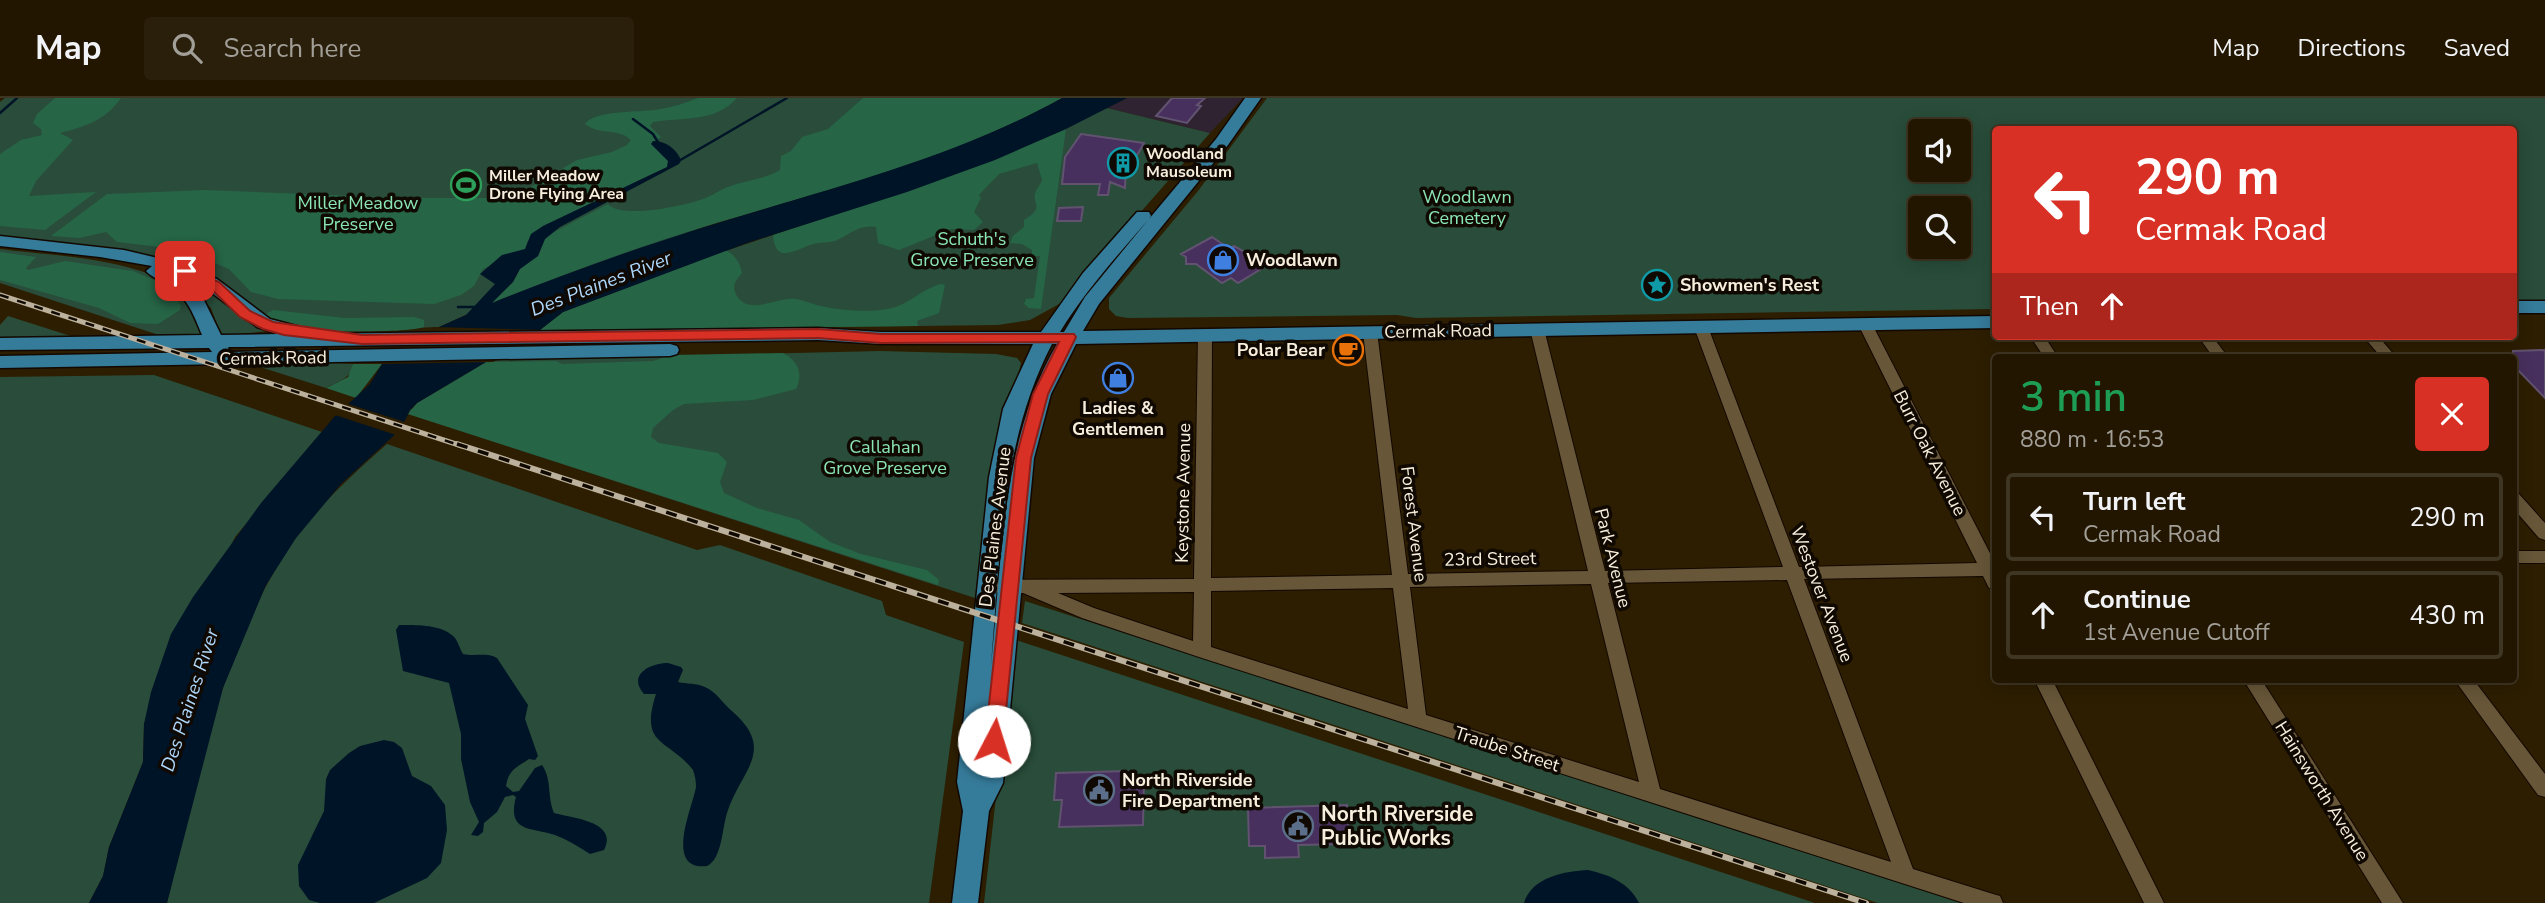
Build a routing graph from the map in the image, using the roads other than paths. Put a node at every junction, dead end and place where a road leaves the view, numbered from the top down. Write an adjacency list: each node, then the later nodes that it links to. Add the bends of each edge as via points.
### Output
1 (1253, 98): 14 (main road, Des Plaines Avenue, via 1222,142)
2 (0, 241): 16 (main road, via 159,262 207,281 245,314 268,326)
3 (0, 247): 19 (main road, via 123,262 163,274 200,305)
4 (2517, 307): 5 (main road)
5 (2545, 307)
6 (2545, 319): 7 (main road)
7 (2517, 320)
8 (1992, 322): 9 (main road, Cermak Road)
9 (1866, 324): 10 (main road, Cermak Road); 29 (street, Burr Oak Avenue)
10 (1701, 327): 11 (main road, Cermak Road); 30 (street, Westover Avenue)
11 (1537, 330): 12 (main road, Cermak Road); 32 (street, Park Avenue)
12 (1370, 332): 13 (main road, Cermak Road); 33 (street, Forest Avenue)
13 (1205, 335): 14 (main road, Cermak Road); 34 (street, Keystone Avenue)
14 (1058, 337): 15 (main road, Cermak Road); 35 (main road, Des Plaines Avenue, via 1028,438)
15 (881, 338): 16 (main road, Cermak Road, via 818,334); 23 (main road, Cermak Road, via 815,347)
16 (362, 340): 19 (main road, Cermak Road)
17 (2208, 340): 21 (street)
18 (2374, 340): 22 (street)
19 (214, 342): 20 (main road, Cermak Road); 23 (main road, via 220,350)
20 (0, 345)
21 (2219, 354)
22 (2386, 354)
23 (250, 358): 24 (main road, Cermak Road)
24 (0, 362)
25 (2517, 502): 26 (street)
26 (2545, 534)
27 (2545, 557): 28 (street)
28 (2517, 558)
29 (1992, 571)
30 (1793, 572): 31 (street, 23rd Street); 32 (street, 23rd Street); 43 (street, Westover Avenue)
31 (1992, 573)
32 (1598, 576): 33 (street, 23rd Street); 42 (street, Park Avenue)
33 (1401, 580): 34 (street, 23rd Street); 40 (street, Forest Avenue)
34 (1203, 584): 35 (street, 23rd Street); 36 (street, Keystone Avenue)
35 (1006, 586): 36 (street, Traube Street); 44 (main road, Des Plaines Avenue, via 990,783 976,811)
36 (1202, 651): 40 (street, Traube Street)
37 (2045, 683): 46 (street)
38 (2255, 683): 47 (street, Hainsworth Avenue)
39 (2466, 683): 41 (street)
40 (1419, 721): 42 (street, Traube Street)
41 (2545, 789)
42 (1652, 795): 43 (street, Traube Street)
43 (1906, 875): 45 (street, Traube Street)
44 (965, 903)
45 (1993, 903)
46 (2154, 903)
47 (2393, 903)

